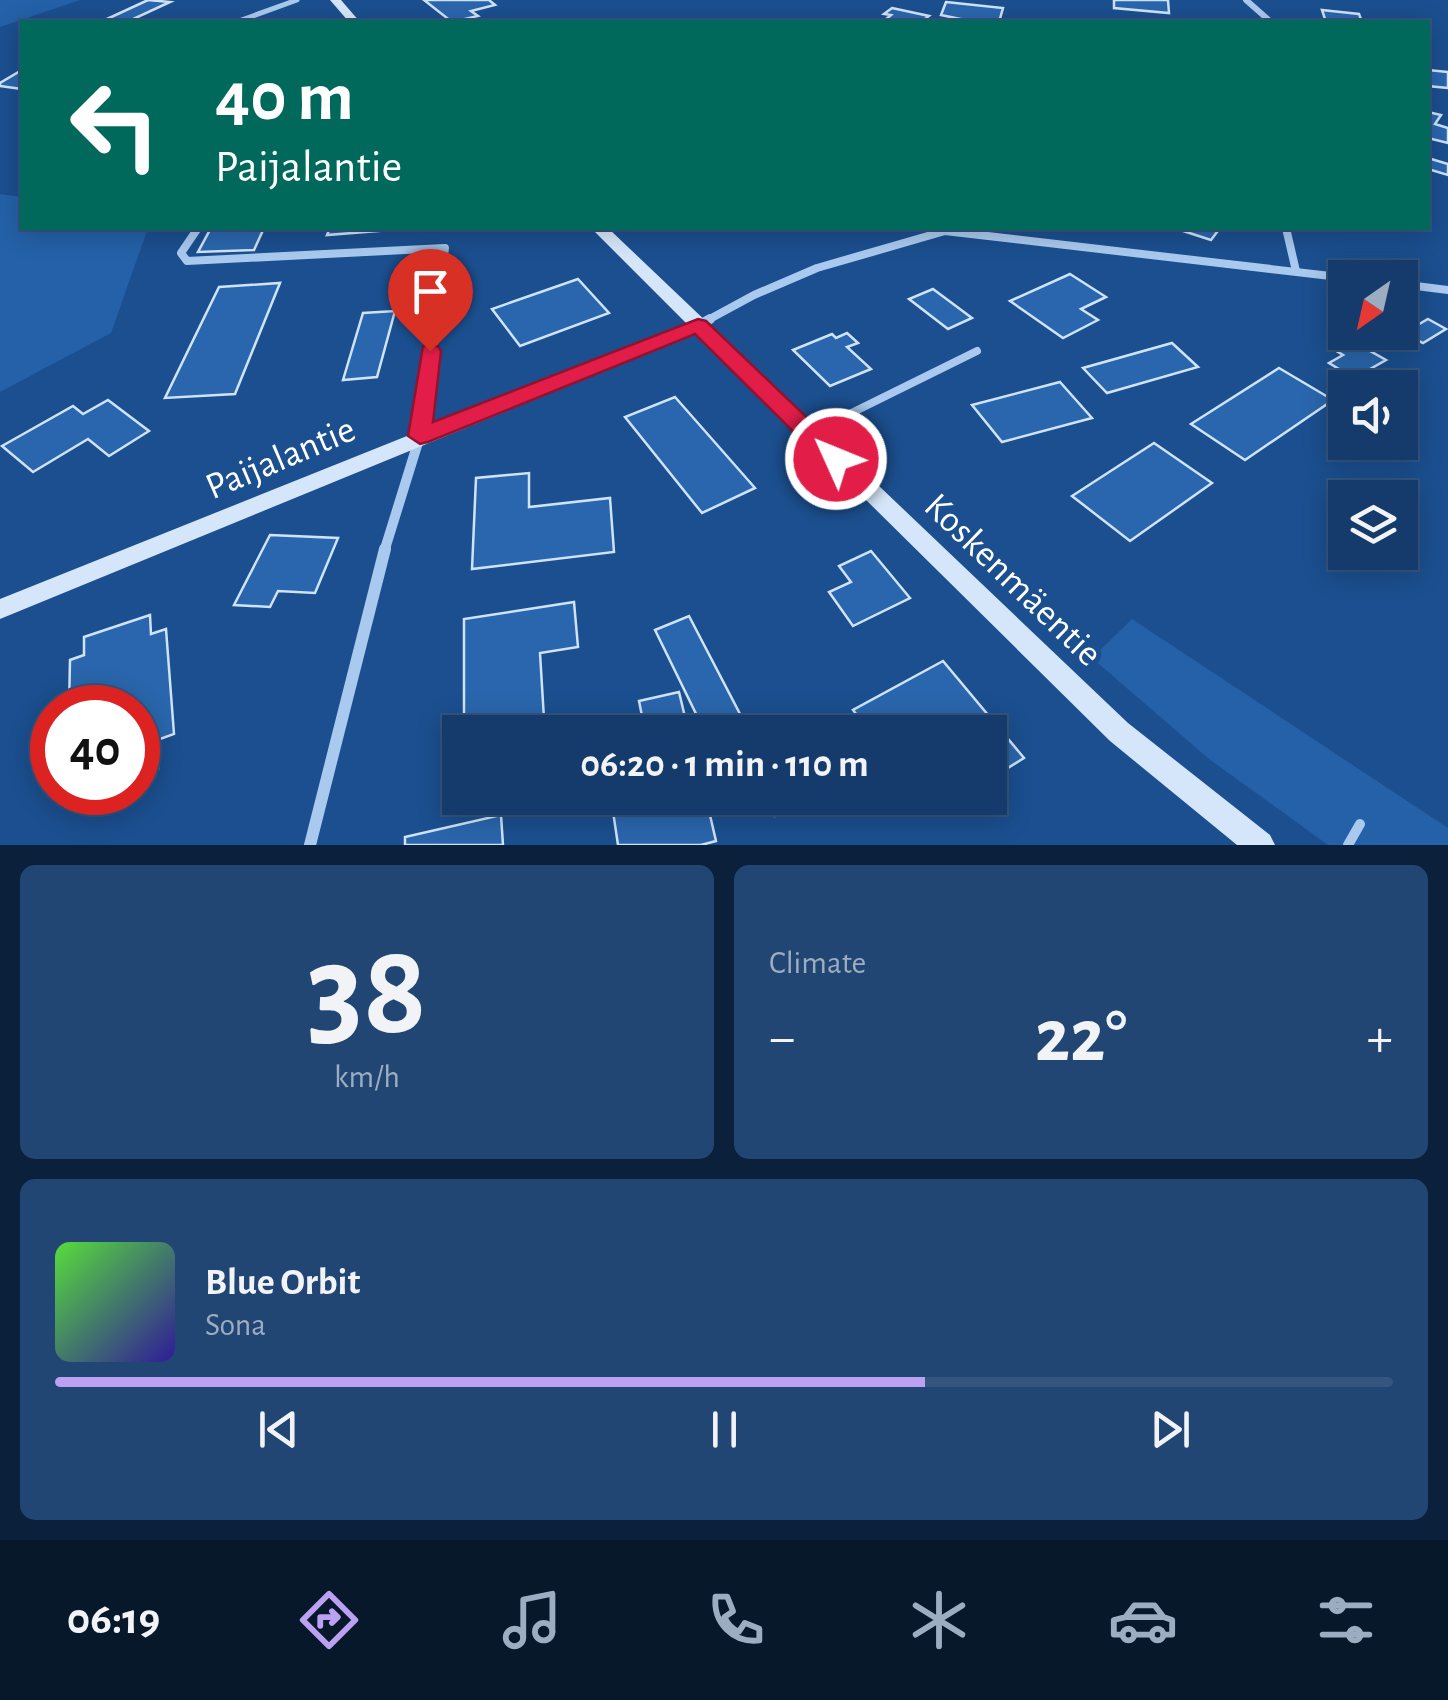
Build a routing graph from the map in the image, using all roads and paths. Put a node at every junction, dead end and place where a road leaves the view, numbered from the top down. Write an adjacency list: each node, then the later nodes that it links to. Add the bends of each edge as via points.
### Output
1 (296, 0): 4 (lane)
2 (336, 0): 5 (street)
3 (1246, 0): 6 (street)
4 (241, 20)
5 (353, 20)
6 (1269, 20)
7 (197, 230): 17 (street, via 182,253 187,261 445,248)
8 (601, 230): 14 (street, Koskenmäentie)
9 (1286, 230): 10 (street)
10 (1296, 271): 11 (street); 14 (street, via 946,232 904,240 736,301)
11 (1328, 275)
12 (1418, 286): 13 (street)
13 (1448, 290)
14 (698, 326): 16 (street, Koskenmäentie); 17 (street, Paijalantie)
15 (977, 351): 16 (lane)
16 (810, 434): 21 (street, Koskenmäentie, via 1120,732)
17 (420, 436): 18 (street, Paijalantie); 20 (street)
18 (0, 609)
19 (1360, 824): 22 (lane)
20 (310, 845)
21 (1260, 845)
22 (1348, 845)

